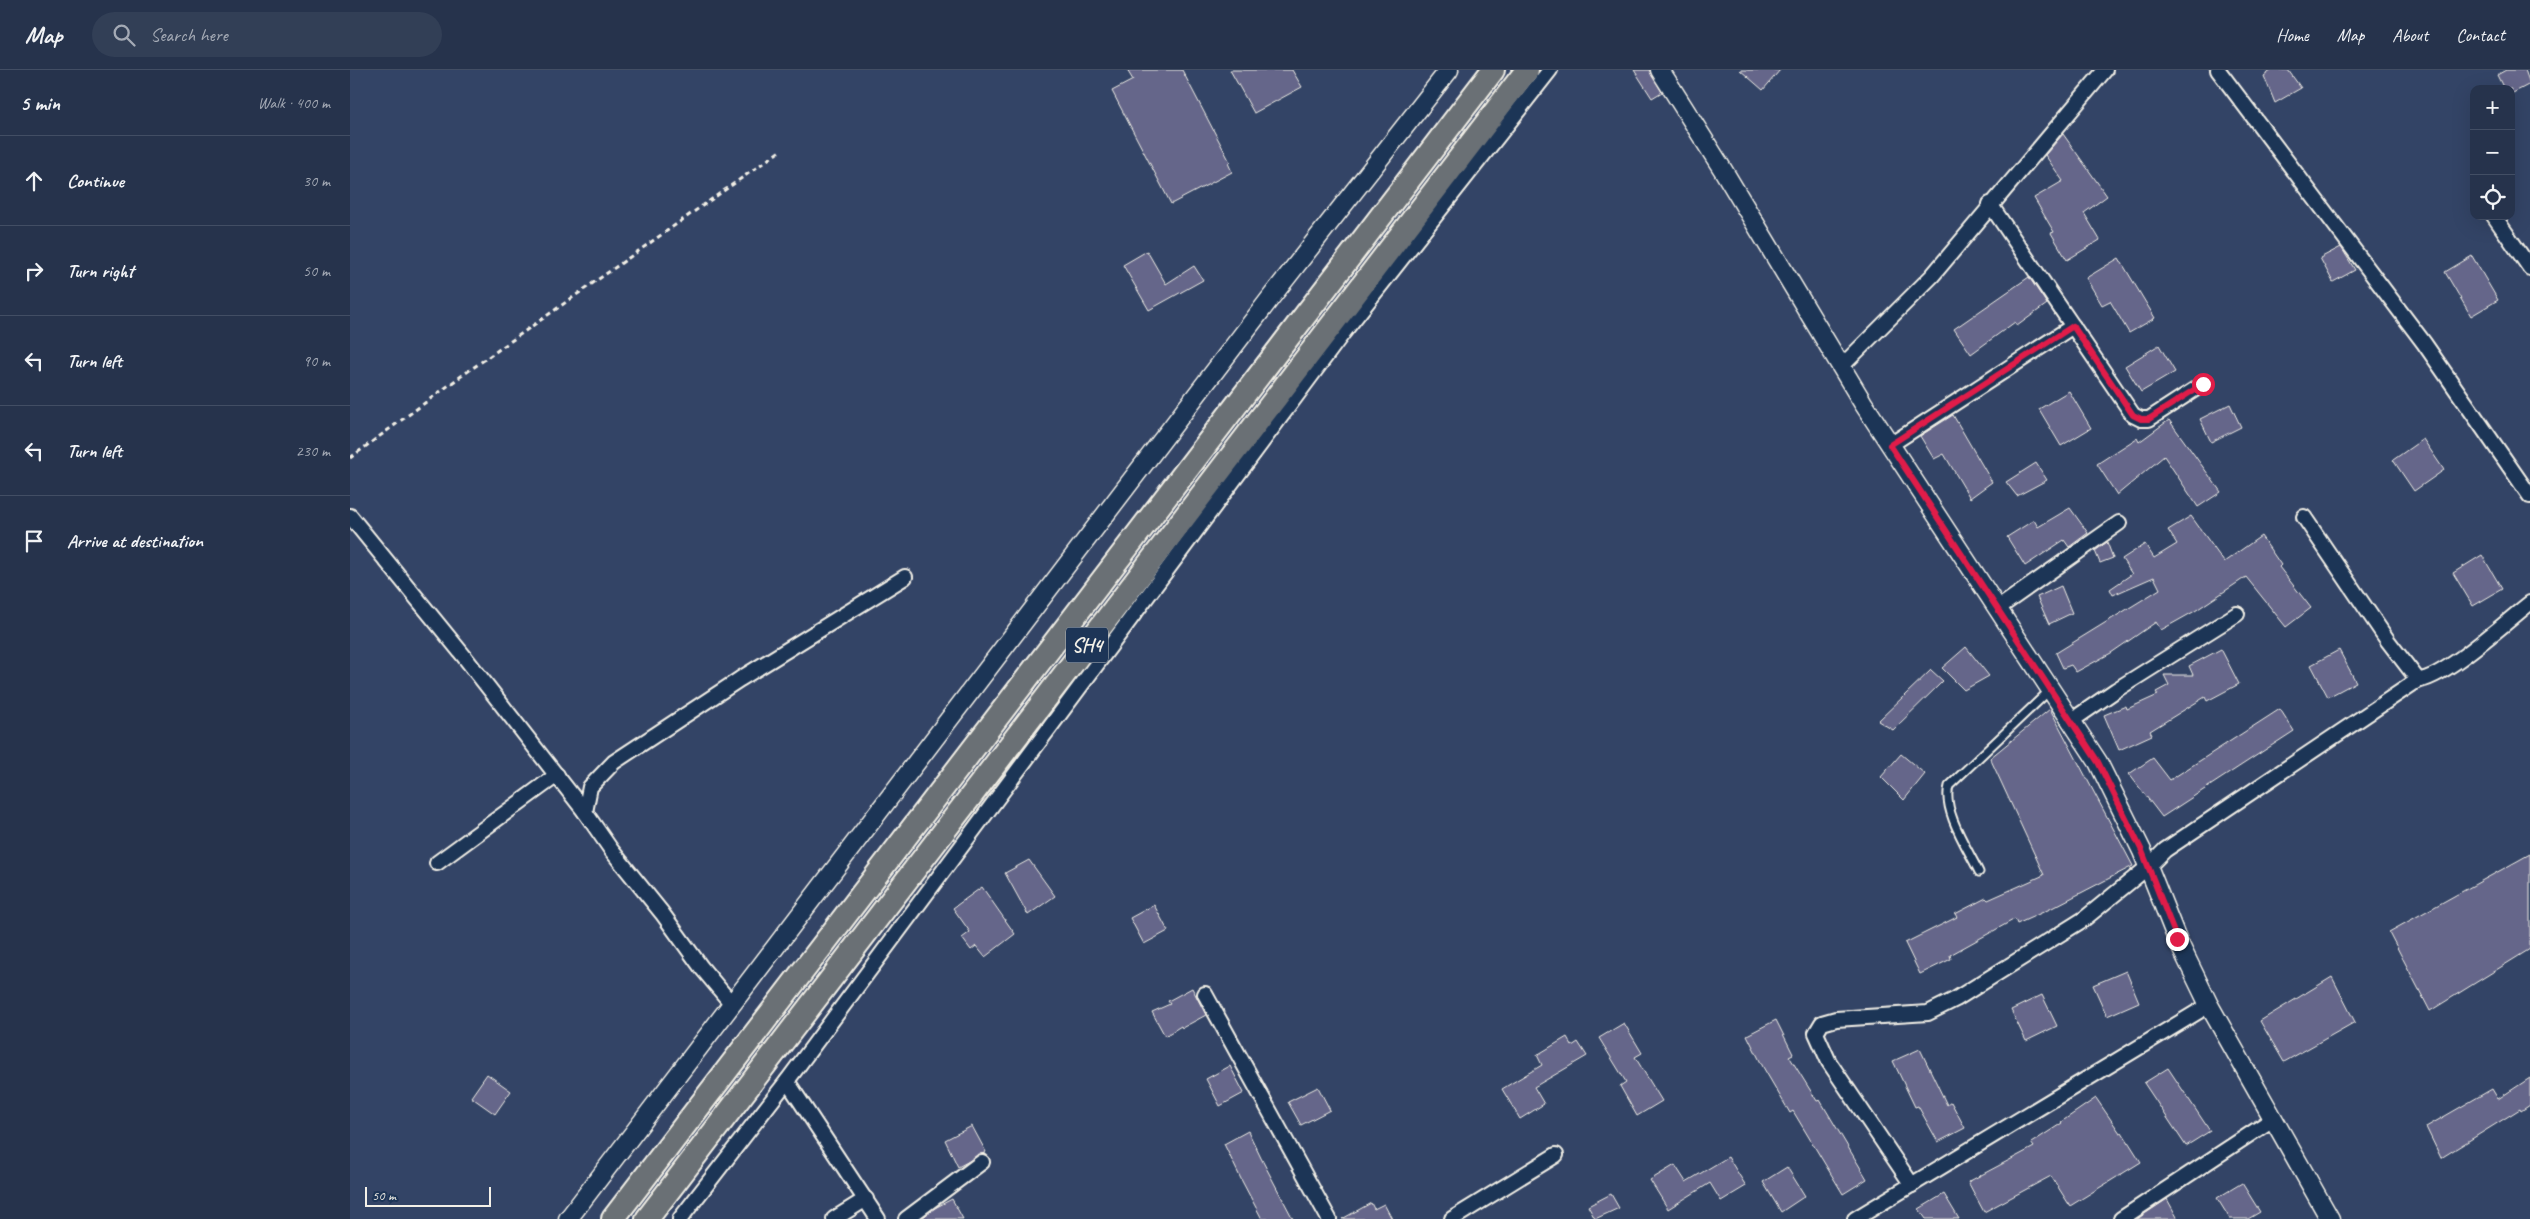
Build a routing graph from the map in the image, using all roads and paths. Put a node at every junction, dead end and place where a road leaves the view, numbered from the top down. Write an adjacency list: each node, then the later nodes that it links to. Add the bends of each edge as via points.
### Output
1 (1449, 70): 34 (street)
2 (1493, 70): 43 (highway, SH4)
3 (1527, 70): 44 (highway, SH4)
4 (1550, 70): 36 (street, via 1343,333)
5 (1660, 70): 13 (street)
6 (2105, 70): 9 (street)
7 (2218, 70): 17 (street, via 2424,343)
8 (780, 151): 16 (path)
9 (1990, 204): 12 (street); 13 (street, via 1932,276)
10 (2497, 220): 11 (street)
11 (2530, 268)
12 (2073, 326): 14 (street, via 2133,415 2141,419 2149,419); 15 (street)
13 (1841, 367): 15 (street)
14 (2203, 384)
15 (1890, 445): 23 (street)
16 (350, 458)
17 (2530, 496)
18 (350, 516): 28 (street)
19 (2304, 517): 25 (street)
20 (2120, 523): 23 (street)
21 (905, 577): 29 (street, via 614,762 590,787)
22 (2530, 603): 25 (street, via 2444,669 2425,680)
23 (1997, 609): 26 (street)
24 (2237, 614): 27 (street)
25 (2418, 680): 31 (street, via 2165,850)
26 (2050, 690): 27 (street); 32 (lane, via 1949,786 1947,807)
27 (2071, 721): 31 (street, via 2098,762)
28 (557, 775): 29 (street); 30 (street)
29 (585, 812): 34 (street)
30 (437, 862)
31 (2148, 867): 35 (street, via 2177,939); 40 (street, via 2084,919 1928,1013 1836,1019 1822,1023 1816,1033 1829,1062)
32 (1979, 872)
33 (1205, 994): 49 (street)
34 (731, 1003): 42 (street)
35 (2209, 1005): 37 (street); 40 (street)
36 (787, 1081): 41 (street); 45 (street)
37 (2273, 1119): 52 (street); 53 (street)
38 (1556, 1155): 50 (street)
39 (982, 1162): 48 (street)
40 (1912, 1185): 51 (street)
41 (866, 1199): 46 (street); 47 (street)
42 (568, 1219)
43 (613, 1219)
44 (647, 1219)
45 (680, 1219)
46 (834, 1219)
47 (878, 1219)
48 (906, 1219)
49 (1329, 1219)
50 (1452, 1219)
51 (1855, 1219)
52 (2121, 1219)
53 (2330, 1219)

